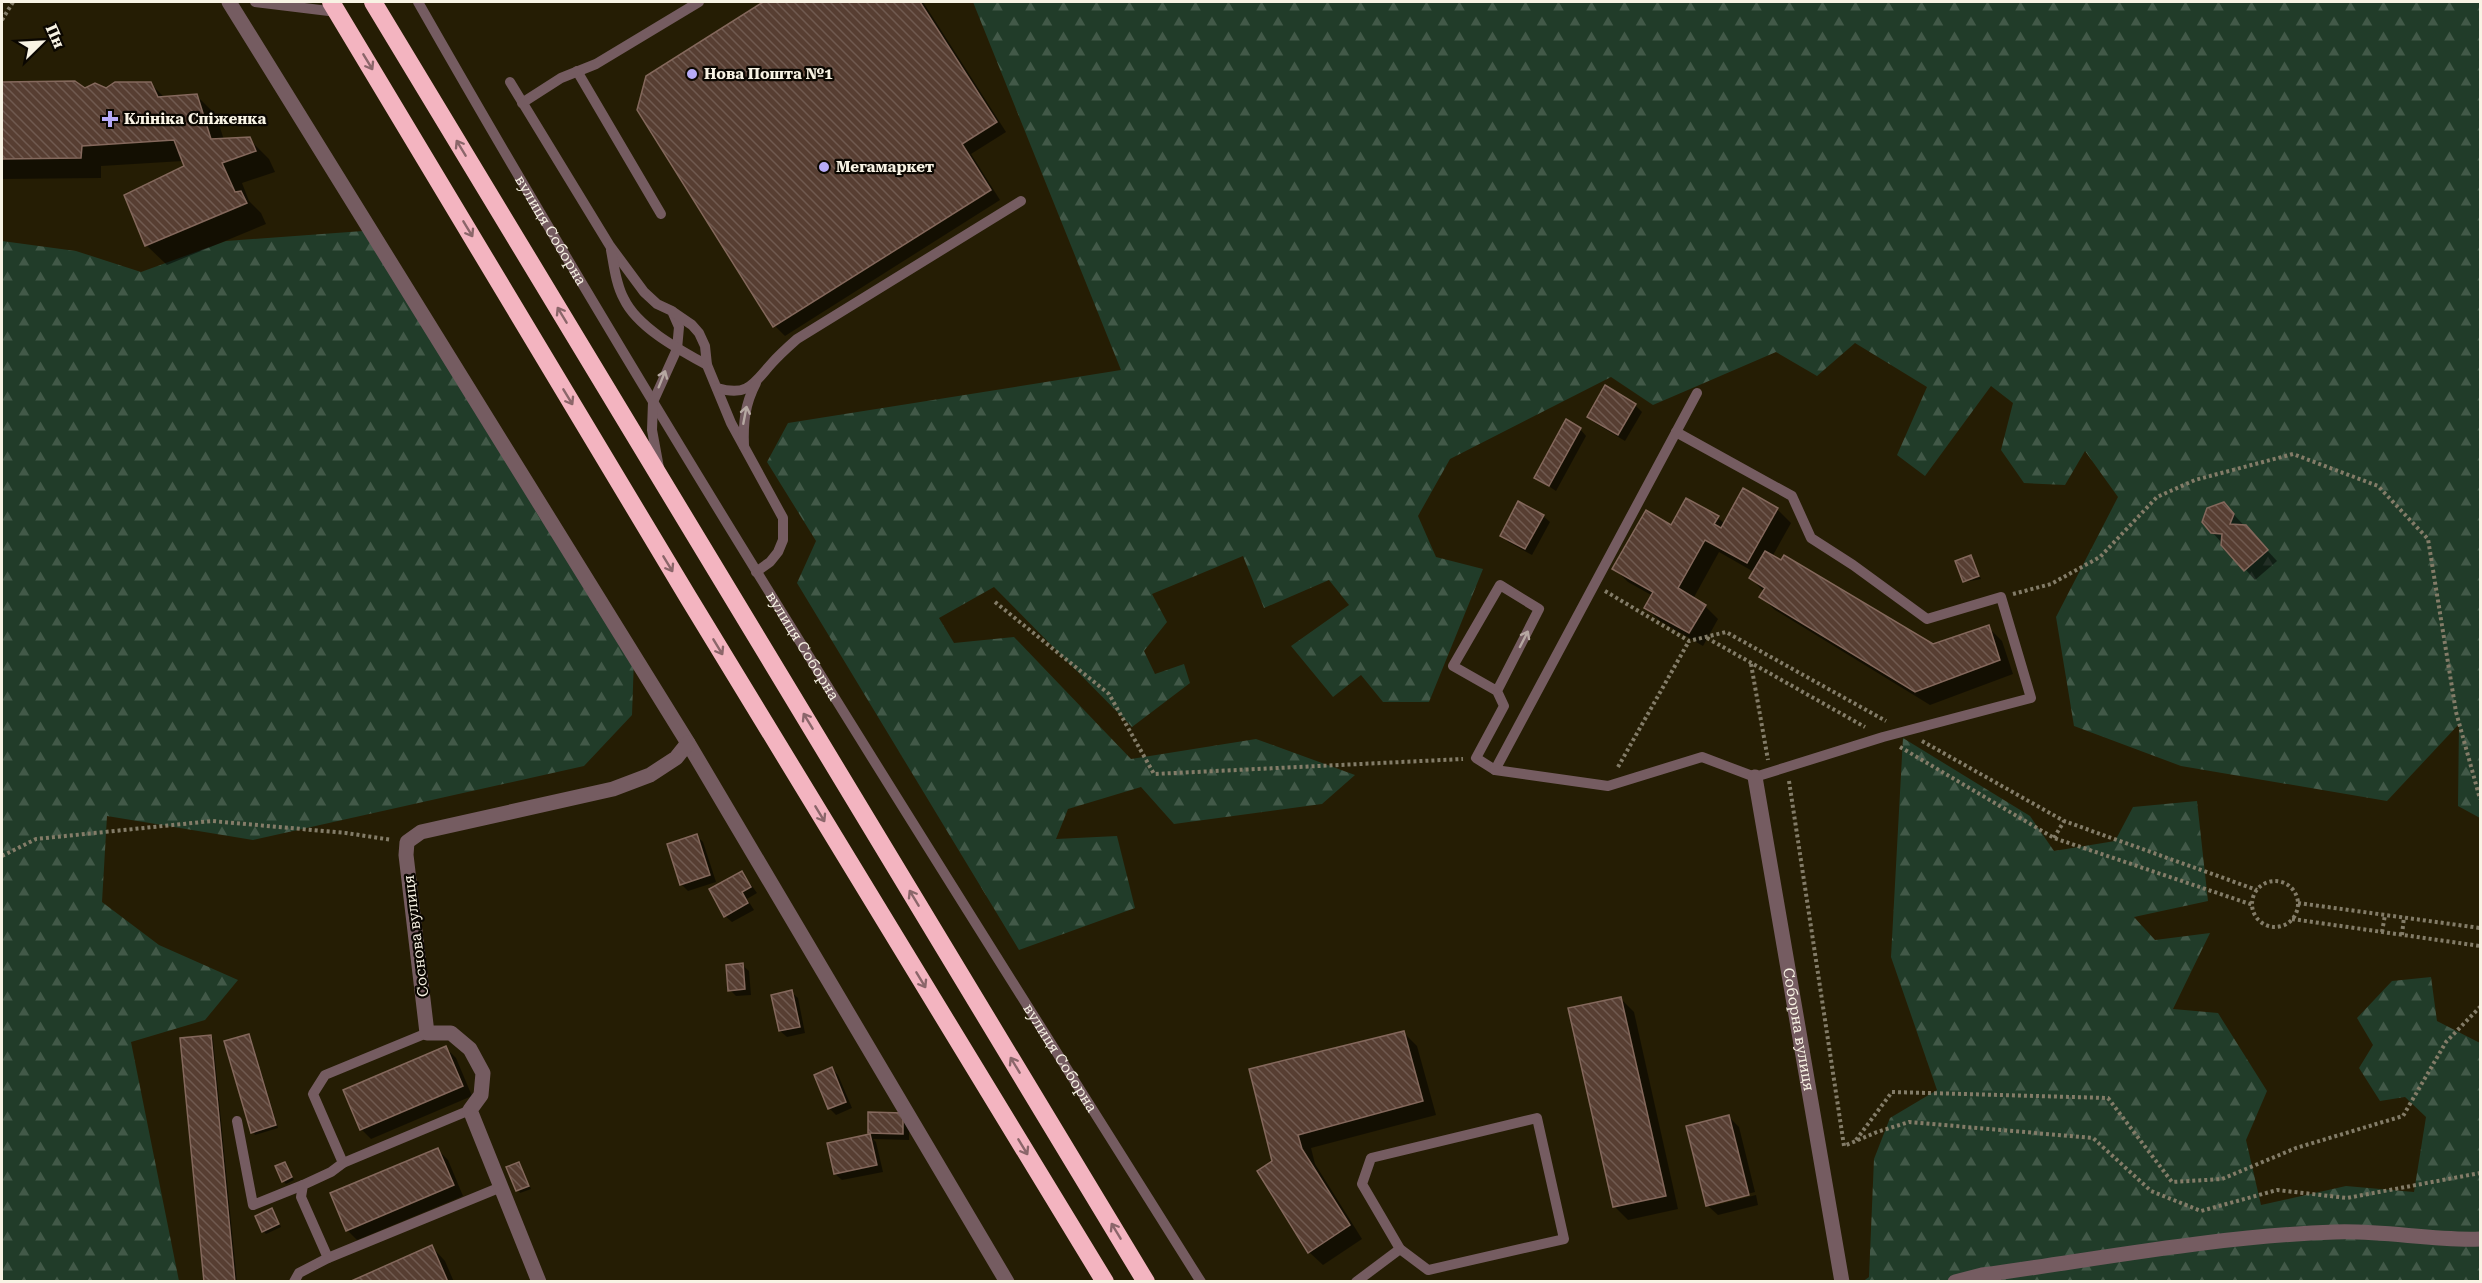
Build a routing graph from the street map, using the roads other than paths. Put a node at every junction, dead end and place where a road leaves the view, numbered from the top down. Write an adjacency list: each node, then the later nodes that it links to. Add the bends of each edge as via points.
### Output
1 (229, 2): 25 (street)
2 (255, 2): 6 (lane)
3 (373, 2): 22 (highway, one-way to 3)
4 (418, 2): 19 (lane, вулиця Соборна)
5 (699, 2): 7 (lane, via 596,64)
6 (334, 7): 40 (highway, one-way to 40)
7 (577, 71): 9 (lane); 11 (lane)
8 (510, 82): 9 (lane)
9 (522, 103): 12 (lane)
10 (1021, 201): 16 (lane, via 797,339)
11 (661, 214)
12 (610, 246): 13 (lane, via 644,292); 14 (lane, via 624,300 640,320)
13 (672, 311): 14 (lane, via 679,327); 15 (lane, via 699,333)
14 (677, 349): 15 (lane); 19 (lane, one-way to 14)
15 (707, 365): 17 (lane)
16 (756, 383): 17 (lane, via 732,392); 21 (lane, one-way to 16, via 743,422)
17 (717, 388): 21 (lane)
18 (1697, 393): 20 (lane)
19 (653, 402): 22 (lane, via 652,430); 23 (lane, вулиця Соборна)
20 (1676, 432): 26 (lane); 27 (lane, via 1792,496 1811,538 1927,619 2001,597 2031,698)
21 (744, 449): 23 (lane, via 783,518 783,540 778,552)
22 (660, 477): 41 (highway, one-way to 22)
23 (756, 572): 42 (lane, вулиця Соборна)
24 (1497, 691): 24 (lane, one-way to 24, via 1539,609 1500,585 1453,666); 26 (lane, via 1503,706 1476,758)
25 (688, 743): 28 (street, Соснова вулиця, via 676,758 650,775 613,789 421,832 407,842); 39 (street)
26 (1495, 770): 27 (lane, via 1608,786 1702,757)
27 (1755, 777): 44 (street, Соборна вулиця)
28 (427, 1033): 29 (street, via 451,1033 470,1049 483,1072 481,1095); 31 (lane, via 325,1075 313,1094)
29 (470, 1110): 31 (lane); 33 (street)
30 (237, 1121): 32 (lane, via 253,1205)
31 (343, 1163): 32 (lane)
32 (303, 1185): 36 (lane, via 301,1197)
33 (501, 1187): 36 (lane); 38 (street)
34 (2481, 1239): 45 (street, via 2336,1232 2245,1239)
35 (1400, 1249): 35 (lane, via 1428,1270 1564,1239 1537,1118 1371,1158 1362,1184); 43 (lane)
36 (328, 1258): 37 (lane, via 299,1273)
37 (294, 1281)
38 (539, 1281)
39 (1007, 1281)
40 (1105, 1281)
41 (1146, 1281)
42 (1201, 1281)
43 (1356, 1281)
44 (1842, 1281)
45 (1955, 1281)

